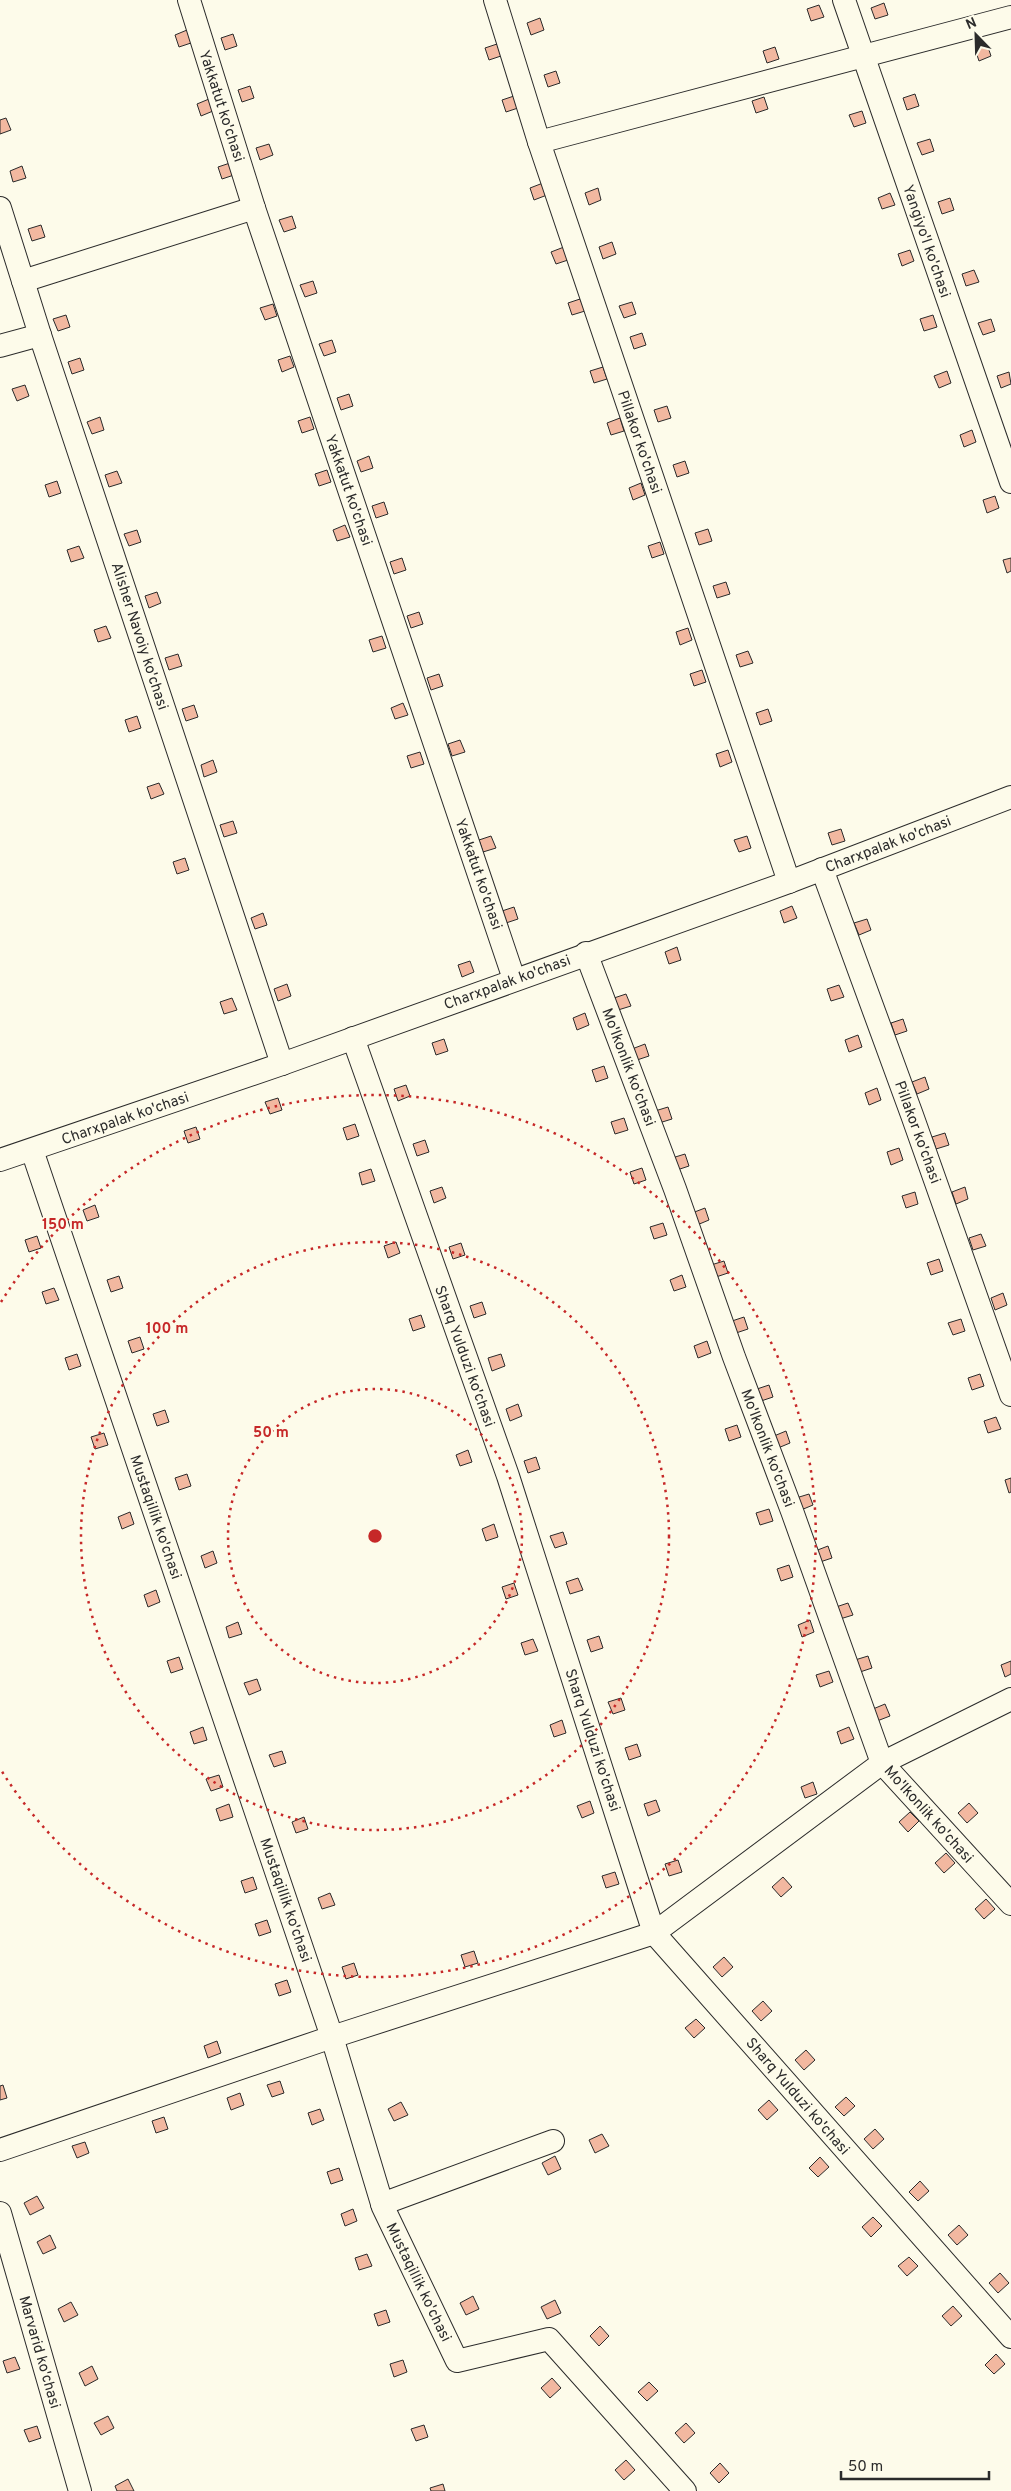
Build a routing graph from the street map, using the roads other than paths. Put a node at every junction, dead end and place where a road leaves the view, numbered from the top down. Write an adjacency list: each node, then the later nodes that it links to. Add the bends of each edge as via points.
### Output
1 (188, 0): 8 (street, Yakkatut ko'chasi)
2 (495, 0): 6 (street, Pillakor ko'chasi)
3 (844, 0): 5 (street, Yangiyo'l ko'chasi)
4 (1011, 17): 5 (street)
5 (863, 56): 6 (street); 12 (street, Yangiyo'l ko'chasi)
6 (539, 142): 15 (street, Pillakor ko'chasi)
7 (0, 208): 9 (street, Alisher Navoiy ko'chasi)
8 (254, 208): 9 (street); 17 (street, Yakkatut ko'chasi)
9 (23, 281): 10 (street, Alisher Navoiy ko'chasi)
10 (40, 335): 11 (street); 19 (street, Alisher Navoiy ko'chasi)
11 (0, 346)
12 (1011, 482)
13 (1011, 797): 14 (street, Charxpalak ko'chasi)
14 (822, 870): 15 (street, Charxpalak ko'chasi); 22 (street, Pillakor ko'chasi)
15 (789, 882): 16 (street, Charxpalak ko'chasi)
16 (586, 953): 17 (street, Charxpalak ko'chasi); 24 (street, Mo'lkonlik ko'chasi, via 675,1189)
17 (514, 979): 18 (street, Charxpalak ko'chasi)
18 (353, 1038): 19 (street, Charxpalak ko'chasi); 26 (street, Sharq Yulduzi ko'chasi, via 508,1476)
19 (282, 1064): 20 (street, Charxpalak ko'chasi)
20 (32, 1150): 21 (street, Charxpalak ko'chasi); 27 (street, Mustaqillik ko'chasi)
21 (0, 1160)
22 (1011, 1395)
23 (1011, 1699): 24 (street)
24 (882, 1763): 25 (street, Mo'lkonlik ko'chasi); 26 (street)
25 (1011, 1904)
26 (654, 1933): 27 (street); 32 (street, Sharq Yulduzi ko'chasi)
27 (332, 2037): 29 (street); 30 (street, Mustaqillik ko'chasi)
28 (553, 2141): 30 (street)
29 (0, 2150)
30 (382, 2204): 34 (street, Mustaqillik ko'chasi, via 457,2361 549,2339)
31 (0, 2213): 33 (street, Marvarid ko'chasi)
32 (1011, 2337)
33 (80, 2491)
34 (685, 2491)

